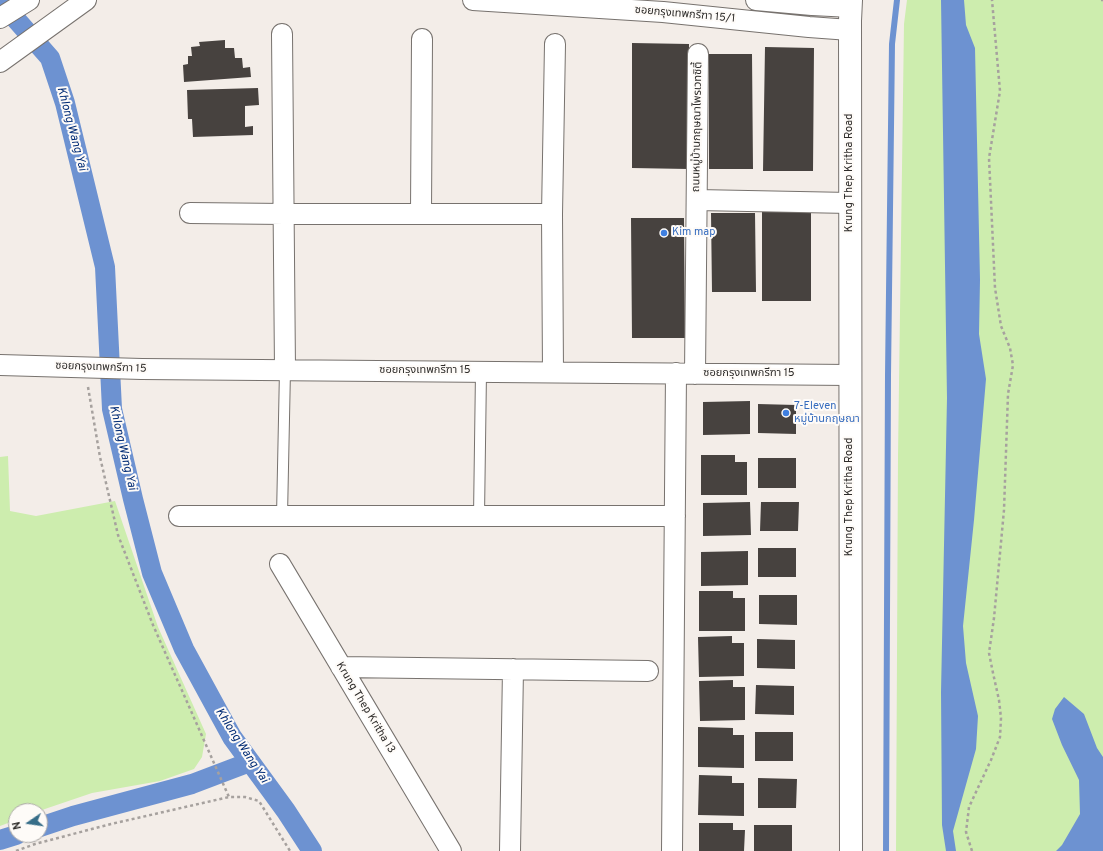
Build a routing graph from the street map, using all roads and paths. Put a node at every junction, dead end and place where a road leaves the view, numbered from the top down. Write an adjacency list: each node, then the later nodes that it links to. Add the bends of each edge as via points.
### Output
1 (29, 0): 7 (street)
2 (473, 0): 8 (street, ซอยกรุงเทพกรีฑา 15/1, via 663,12)
3 (756, 0): 6 (street, via 812,5)
4 (992, 0): 42 (path, via 1000,91 990,158 995,288 1001,326 1010,348 1013,365 1008,394 1004,510 989,653 1000,700 1000,737 969,807 966,832)
5 (84, 2): 13 (street)
6 (851, 4): 8 (main road, Krung Thep Kritha Road)
7 (0, 18)
8 (850, 30): 15 (main road, Krung Thep Kritha Road)
9 (282, 34): 18 (street)
10 (422, 39): 17 (street)
11 (555, 44): 19 (street)
12 (698, 54): 14 (street, ถนนหมู่บ้านกฤษณาไพรเวทซิตี้)
13 (0, 62)
14 (697, 200): 15 (street, ถนนหมู่บ้านกฤษณาไพรเวทซิตี้); 24 (street, ถนนหมู่บ้านกฤษณาไพรเวทซิตี้)
15 (850, 203): 25 (main road, Krung Thep Kritha Road)
16 (190, 213): 18 (street)
17 (421, 213): 18 (street); 19 (street)
18 (284, 214): 21 (street)
19 (552, 214): 23 (street)
20 (0, 365): 21 (street, ซอยกรุงเทพกรีฑา 15)
21 (285, 370): 22 (street, ซอยกรุงเทพกรีฑา 15); 28 (lane)
22 (481, 372): 23 (street, ซอยกรุงเทพกรีฑา 15); 29 (lane)
23 (553, 372): 24 (street, ซอยกรุงเทพกรีฑา 15)
24 (686, 373): 25 (street, ซอยกรุงเทพกรีฑา 15); 30 (street, ถนนหมู่บ้านกฤษณาไพรเวทซิตี้)
25 (850, 375): 41 (main road, Krung Thep Kritha Road)
26 (86, 380): 35 (path, via 118,535 153,625)
27 (179, 516): 28 (street)
28 (282, 516): 29 (street)
29 (479, 516): 30 (street)
30 (675, 516): 40 (street, ถนนหมู่บ้านกฤษณาไพรเวทซิตี้)
31 (280, 564): 32 (street, Krung Thep Kritha 13)
32 (341, 667): 33 (street); 38 (street, Krung Thep Kritha 13)
33 (513, 669): 34 (street); 39 (street)
34 (648, 671)
35 (229, 797): 36 (path, via 103,826); 37 (path, via 259,801)
36 (16, 851)
37 (290, 851)
38 (451, 851)
39 (510, 851)
40 (672, 851)
41 (851, 851)
42 (972, 851)

